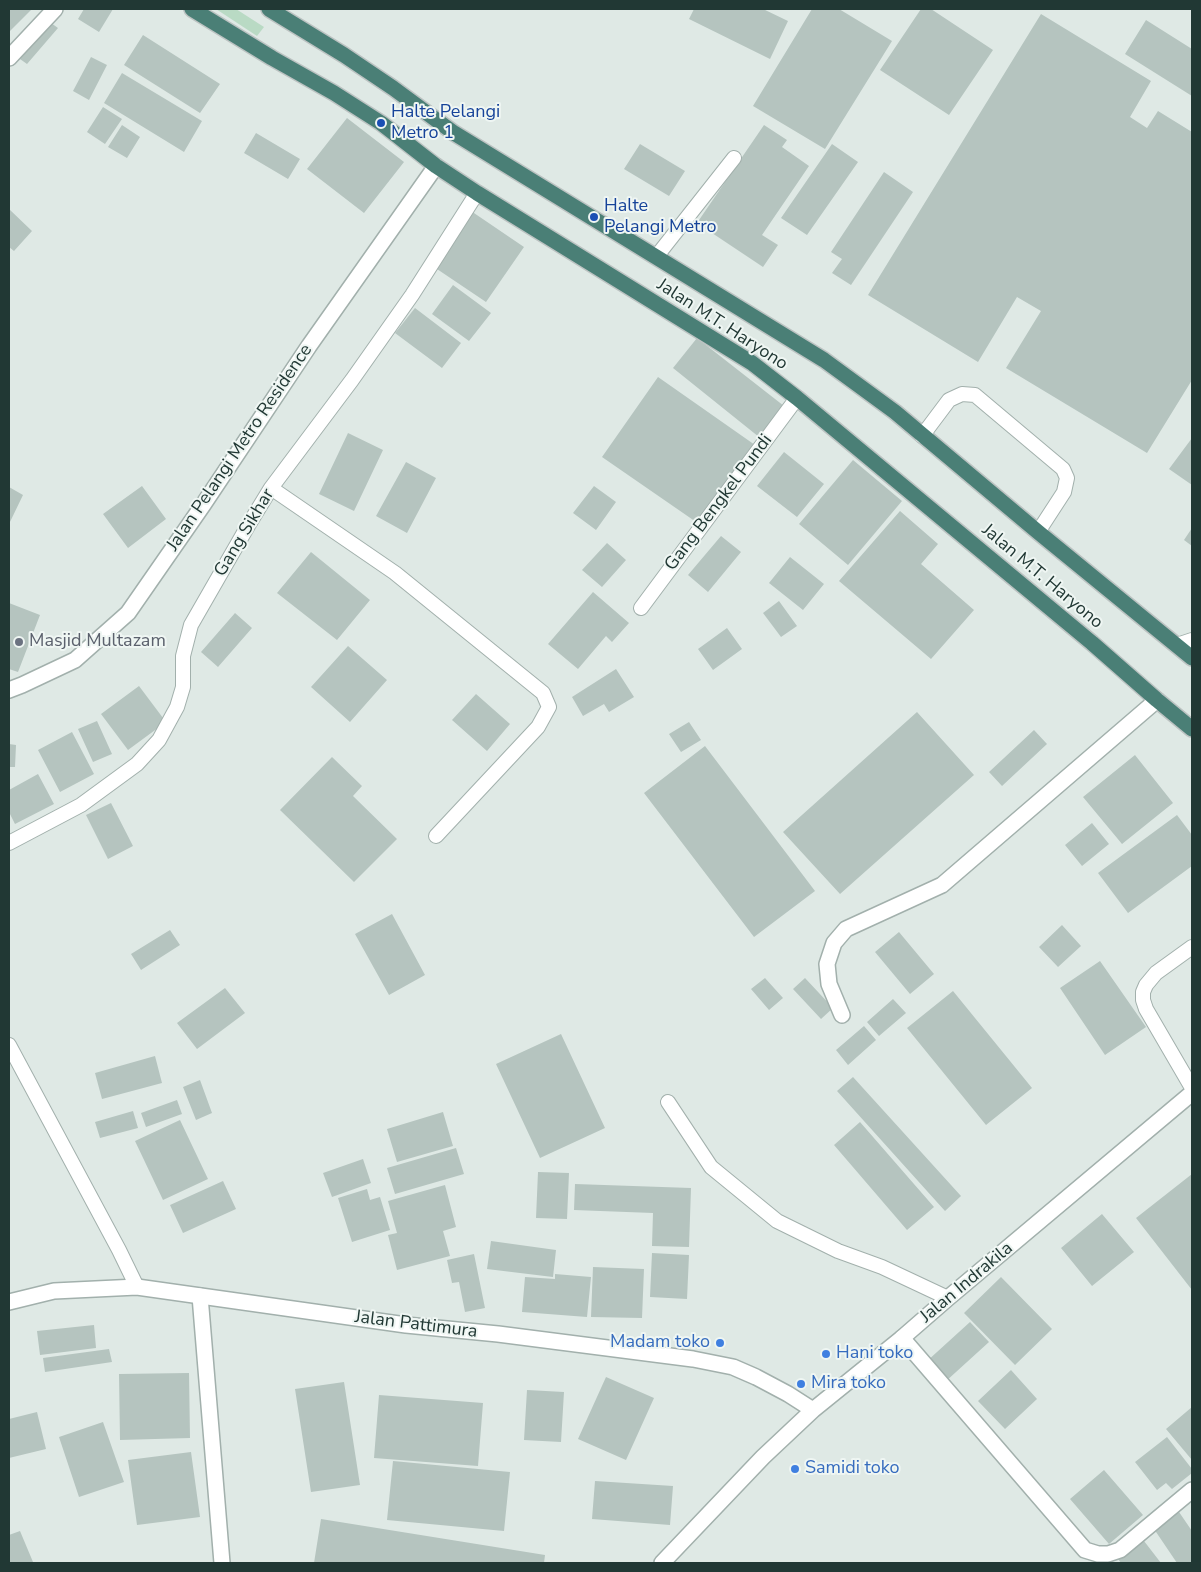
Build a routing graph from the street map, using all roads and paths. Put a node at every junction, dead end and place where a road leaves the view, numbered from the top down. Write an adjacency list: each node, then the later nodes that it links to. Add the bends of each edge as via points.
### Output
1 (55, 9): 4 (street)
2 (192, 9): 6 (highway, Jalan M.T. Haryono, via 358,108)
3 (269, 9): 8 (highway, Jalan M.T. Haryono, via 352,60 454,133)
4 (9, 58)
5 (734, 158): 8 (lane)
6 (436, 166): 7 (highway, Jalan M.T. Haryono); 17 (street, Jalan Pelangi Metro Residence, via 128,613 75,660)
7 (477, 193): 9 (highway, Jalan M.T. Haryono, via 752,363); 11 (lane, Gang Sikhar, via 412,295)
8 (656, 257): 10 (highway, Jalan M.T. Haryono, via 824,360)
9 (797, 398): 13 (lane, Gang Bengkel Pundi); 18 (highway, Jalan M.T. Haryono)
10 (922, 436): 12 (highway, Jalan M.T. Haryono); 12 (lane, via 949,400 962,394 975,395 1063,469 1067,478 1064,492)
11 (271, 488): 20 (lane, via 395,574 543,693 549,707 538,727); 21 (lane, Gang Sikhar, via 190,625 182,656 183,687 177,707 158,740 137,764 81,805)
12 (1038, 532): 15 (highway, Jalan M.T. Haryono)
13 (641, 608)
14 (1192, 640): 15 (lane)
15 (1177, 645): 16 (highway, Jalan M.T. Haryono)
16 (1192, 658)
17 (9, 690)
18 (1157, 700): 19 (highway, Jalan M.T. Haryono); 23 (street, via 942,885 846,929 834,944 827,964 829,984)
19 (1192, 729)
20 (436, 836)
21 (9, 843)
22 (1192, 947): 25 (lane, via 1156,973 1143,992 1146,1009)
23 (842, 1015)
24 (9, 1044): 28 (lane, via 120,1250)
25 (1192, 1088)
26 (1192, 1093): 30 (street, Jalan Indrakila)
27 (668, 1102): 30 (lane, via 711,1167 777,1221)
28 (137, 1288): 29 (street, Jalan Pattimura); 31 (street, Jalan Pattimura, via 54,1291)
29 (200, 1296): 33 (street, Jalan Pattimura, via 406,1325 693,1359 733,1367 756,1376); 35 (street)
30 (948, 1298): 32 (street, Jalan Indrakila)
31 (9, 1302)
32 (902, 1338): 33 (street, Jalan Indrakila); 34 (street, via 1085,1550 1098,1554 1120,1550)
33 (813, 1410): 36 (street, Jalan Indrakila, via 763,1457)
34 (1192, 1490)
35 (222, 1563)
36 (662, 1563)

